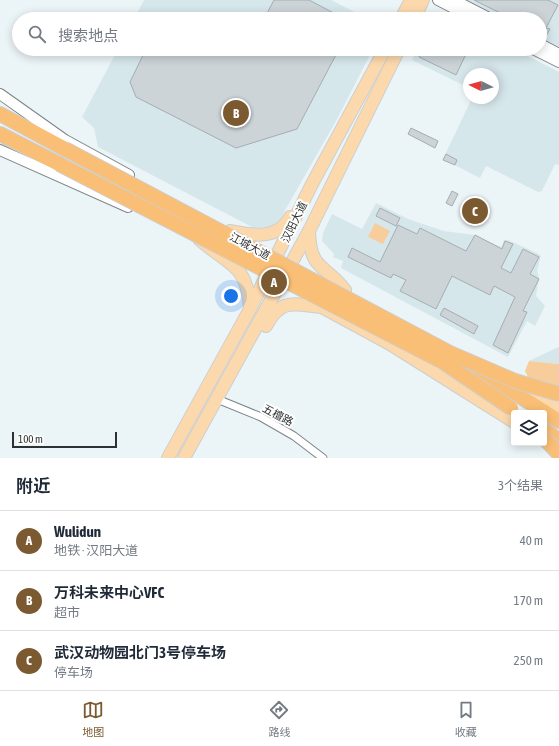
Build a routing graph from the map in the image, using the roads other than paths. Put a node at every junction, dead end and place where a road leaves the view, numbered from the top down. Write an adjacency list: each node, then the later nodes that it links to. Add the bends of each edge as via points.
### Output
1 (411, 0): 5 (main road)
2 (423, 0): 6 (main road)
3 (438, 0): 7 (main road)
4 (454, 0): 8 (main road)
5 (405, 12)
6 (417, 12)
7 (461, 12)
8 (477, 12)
9 (547, 48): 10 (main road)
10 (559, 54)
11 (380, 56): 23 (main road, 汉阳大道)
12 (396, 56): 25 (main road, 汉阳大道)
13 (547, 56): 14 (main road)
14 (559, 62)
15 (0, 94): 24 (main road, 江城大道, via 65,140)
16 (0, 104): 18 (highway)
17 (0, 114): 18 (highway, 江城大道)
18 (34, 131): 34 (highway, 江城大道, bridge)
19 (0, 134): 21 (highway, 江城大道)
20 (0, 142): 21 (highway)
21 (28, 149): 39 (highway, 江城大道, bridge, via 443,362)
22 (0, 150): 26 (main road, 江城大道)
23 (312, 184): 24 (main road, via 287,222 274,232 257,236); 27 (main road, 汉阳大道)
24 (230, 230): 27 (main road, 江城大道)
25 (309, 231): 28 (main road, 汉阳大道); 31 (main road, via 309,244 316,262 336,277)
26 (198, 239): 29 (main road, 江城大道); 33 (main road, via 240,271 248,286)
27 (277, 255): 28 (main road); 29 (main road, 汉阳大道)
28 (292, 262): 30 (main road, 汉阳大道); 31 (main road)
29 (266, 277): 30 (main road); 33 (main road, 汉阳大道)
30 (279, 284): 32 (main road); 35 (main road, 汉阳大道)
31 (346, 290): 38 (main road)
32 (321, 307): 35 (main road, via 292,305 278,308 254,347); 40 (main road, via 390,344)
33 (250, 309): 48 (main road, 汉阳大道)
34 (450, 353): 36 (highway, bridge, via 515,381); 41 (highway, 江城大道, bridge)
35 (241, 354): 37 (main road, 汉阳大道)
36 (559, 394)
37 (217, 400): 49 (main road, 汉阳大道); 50 (street, 五檀路, via 260,417 294,436)
38 (559, 409)
39 (514, 410)
40 (511, 420)
41 (559, 421)
42 (547, 432): 43 (highway)
43 (559, 440)
44 (547, 441): 47 (highway, bridge)
45 (547, 443): 46 (main road)
46 (559, 450)
47 (559, 454)
48 (168, 458)
49 (184, 458)
50 (323, 458)

